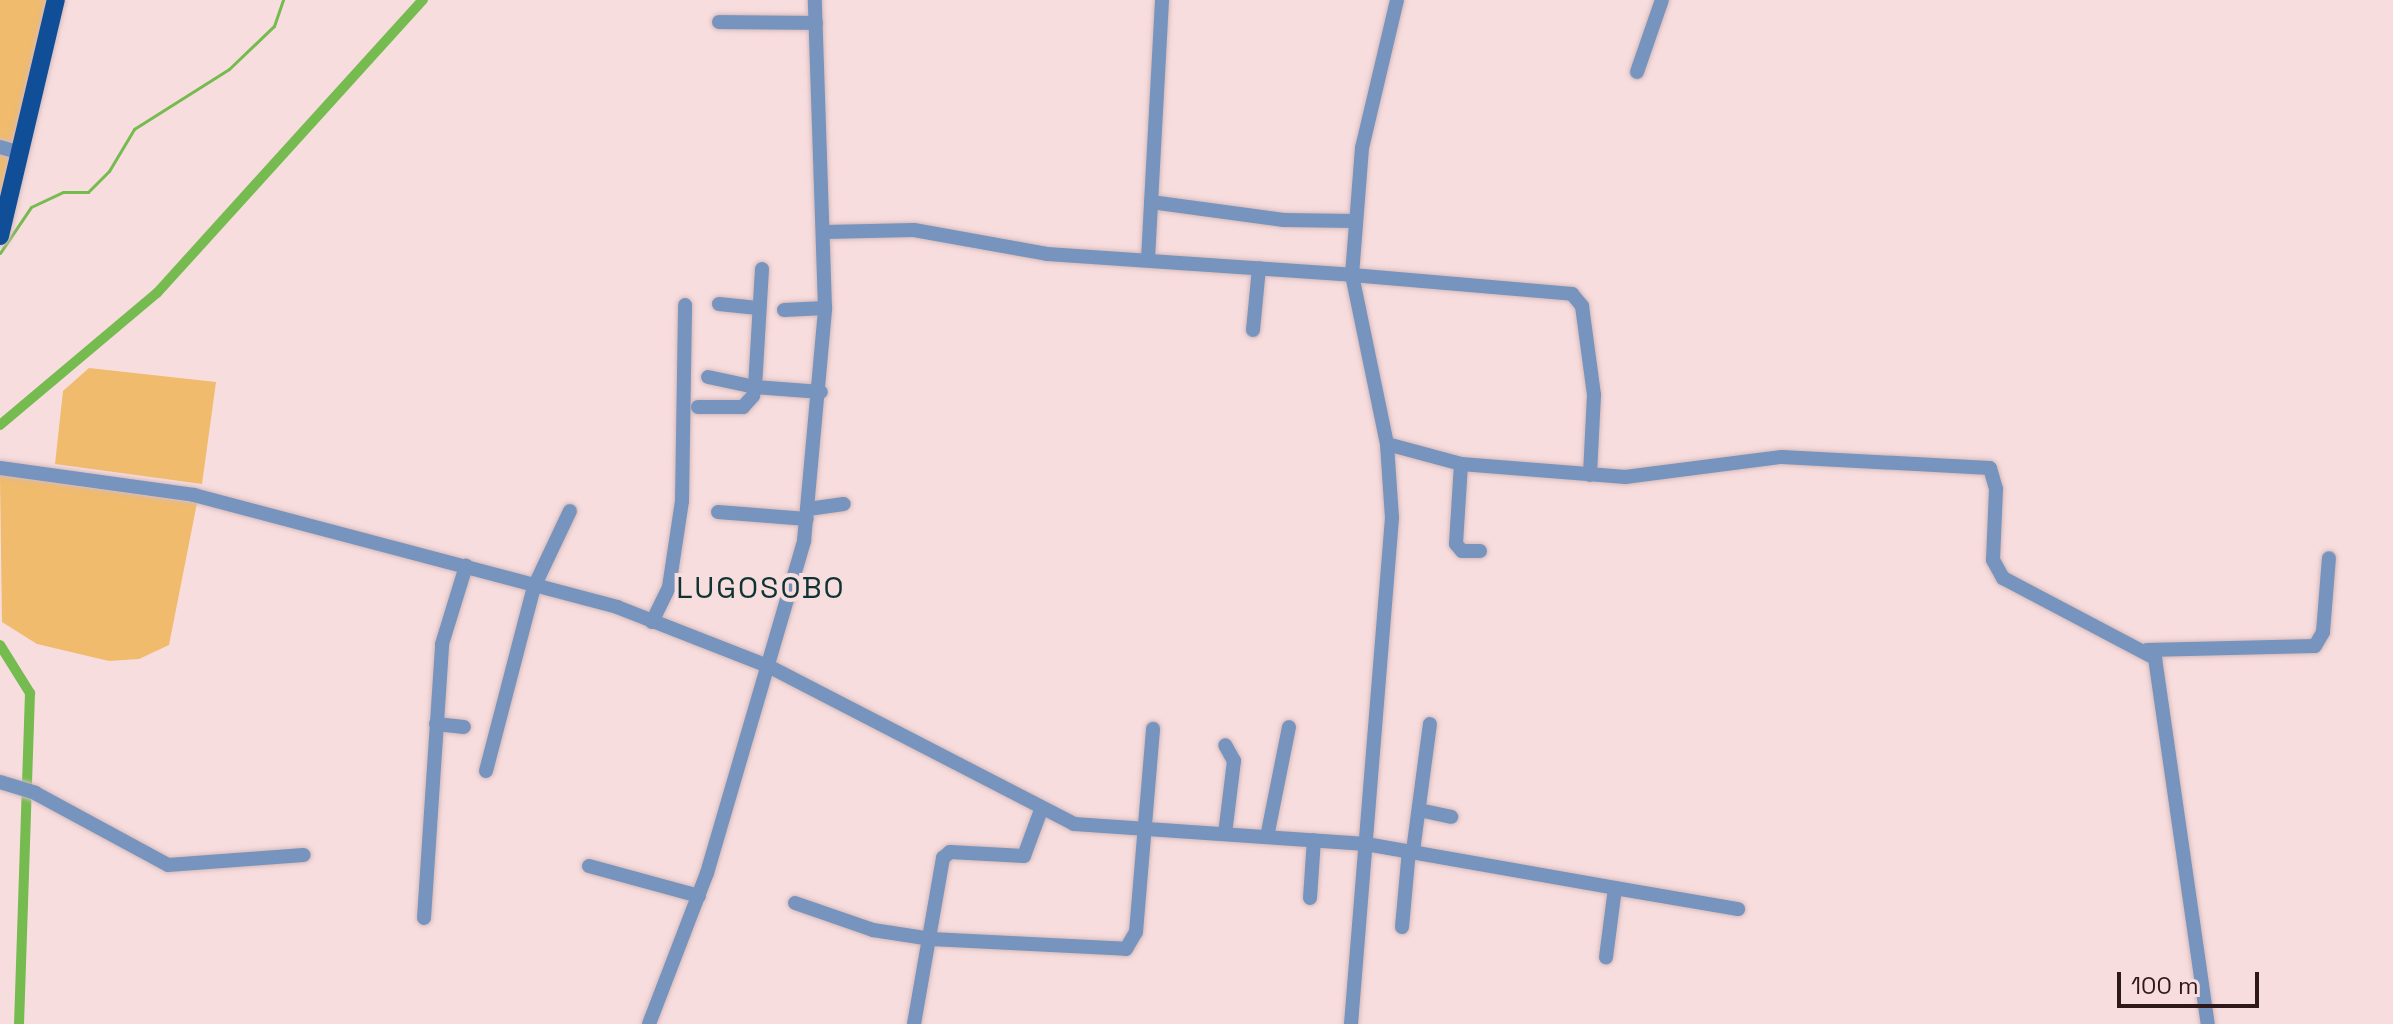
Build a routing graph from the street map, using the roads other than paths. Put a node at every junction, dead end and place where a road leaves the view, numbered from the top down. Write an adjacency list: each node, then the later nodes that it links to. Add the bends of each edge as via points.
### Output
1 (56, 0): 9 (main road)
2 (815, 0): 7 (street)
3 (1162, 0): 10 (street)
4 (1397, 0): 11 (street, via 1362,148)
5 (1662, 0): 8 (street)
6 (719, 22): 7 (street)
7 (816, 23): 12 (street)
8 (1637, 72)
9 (9, 150): 13 (main road)
10 (1151, 202): 11 (street, via 1284,220); 14 (street)
11 (1353, 221): 17 (street)
12 (825, 232): 14 (street, via 914,230 1047,254); 21 (street)
13 (0, 236)
14 (1148, 259): 15 (street)
15 (1259, 268): 17 (street); 23 (street)
16 (762, 269): 20 (street)
17 (1352, 275): 28 (street); 31 (street, via 1572,294 1582,306 1594,395)
18 (719, 304): 20 (street)
19 (685, 305): 40 (street, via 682,501 669,587)
20 (758, 308): 25 (street)
21 (825, 308): 22 (street); 26 (street)
22 (784, 310)
23 (1253, 330)
24 (708, 377): 25 (street)
25 (755, 387): 26 (street); 27 (street, via 747,406)
26 (821, 392): 35 (street)
27 (698, 407)
28 (1387, 444): 29 (street); 58 (street, via 1392,518)
29 (1461, 464): 31 (street); 36 (street, via 1456,544 1462,551)
30 (0, 468): 38 (street, via 194,495)
31 (1590, 475): 41 (street, via 1782,457 1983,466 1993,472 1993,560 2003,578)
32 (844, 504): 35 (street)
33 (570, 511): 39 (street)
34 (718, 512): 35 (street)
35 (808, 514): 42 (street)
36 (1480, 551)
37 (2329, 558): 41 (street, via 2323,632 2315,646)
38 (466, 566): 39 (street); 43 (street, via 442,644)
39 (534, 587): 40 (street); 49 (street)
40 (652, 622): 42 (street)
41 (2147, 650): 74 (street, via 2155,658 2160,684)
42 (770, 667): 51 (street); 63 (street)
43 (436, 724): 45 (street); 67 (street)
44 (1430, 724): 52 (street)
45 (464, 727)
46 (1289, 727): 56 (street)
47 (1153, 729): 54 (street)
48 (1225, 745): 55 (street, via 1234,769)
49 (486, 771)
50 (0, 782): 60 (street, via 29,791 168,865)
51 (1041, 810): 54 (street, via 1074,824); 69 (street, via 1024,856 950,852 943,858)
52 (1419, 810): 53 (street); 59 (street)
53 (1451, 817)
54 (1145, 830): 55 (street); 69 (street, via 1136,932 1126,949)
55 (1225, 834): 56 (street)
56 (1267, 837): 57 (street)
57 (1314, 840): 58 (street); 64 (street)
58 (1366, 844): 59 (street); 73 (street)
59 (1411, 851): 62 (street); 68 (street)
60 (304, 855)
61 (589, 866): 63 (street)
62 (1615, 888): 66 (street); 70 (street)
63 (699, 896): 71 (street)
64 (1310, 898)
65 (795, 903): 69 (street, via 873,930)
66 (1738, 909)
67 (424, 918)
68 (1402, 927)
69 (931, 939): 72 (street)
70 (1606, 957)
71 (649, 1024)
72 (914, 1024)
73 (1351, 1024)
74 (2208, 1024)

